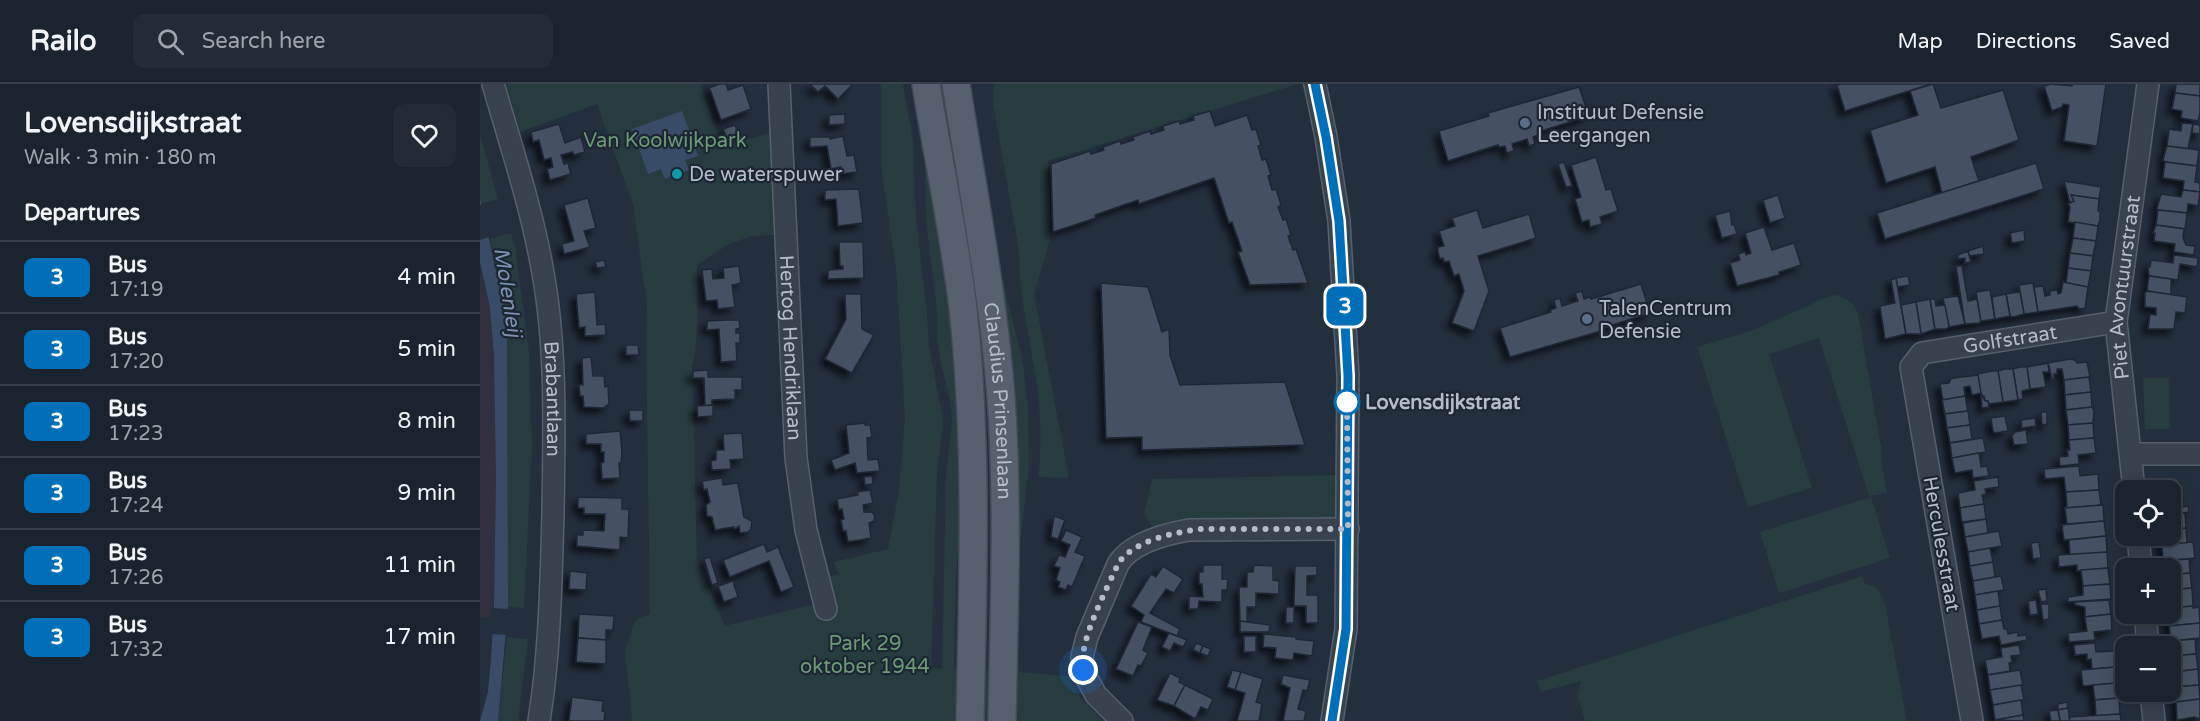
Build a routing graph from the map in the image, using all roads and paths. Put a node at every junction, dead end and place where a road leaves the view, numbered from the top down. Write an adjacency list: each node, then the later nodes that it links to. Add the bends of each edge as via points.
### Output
1 (493, 84): 15 (street, Brabantlaan, via 531,216 550,330 554,464 550,625)
2 (779, 84): 13 (street, Hertog Hendriklaan, via 796,458 806,530)
3 (926, 84): 16 (main road, Claudius Prinsenlaan, via 963,308 971,409 974,504)
4 (956, 84): 17 (main road, Claudius Prinsenlaan, via 993,318 1002,411)
5 (1315, 84): 12 (street, via 1332,174 1344,277)
6 (2148, 84): 7 (street, Piet Avontuurstraat)
7 (2116, 322): 8 (street, Golfstraat, via 1922,353); 9 (street, Piet Avontuurstraat)
8 (1911, 367): 20 (street, Herculesstraat)
9 (2131, 454): 10 (street); 11 (street, Piet Avontuurstraat)
10 (2200, 454)
11 (2133, 480)
12 (1348, 529): 18 (street, via 1189,530 1167,535 1125,554 1091,627 1082,657 1085,675 1096,695); 19 (street, via 1346,629)
13 (826, 609)
14 (2152, 702): 21 (street)
15 (539, 721)
16 (970, 721)
17 (1002, 721)
18 (1122, 721)
19 (1332, 721)
20 (1972, 721)
21 (2154, 721)

